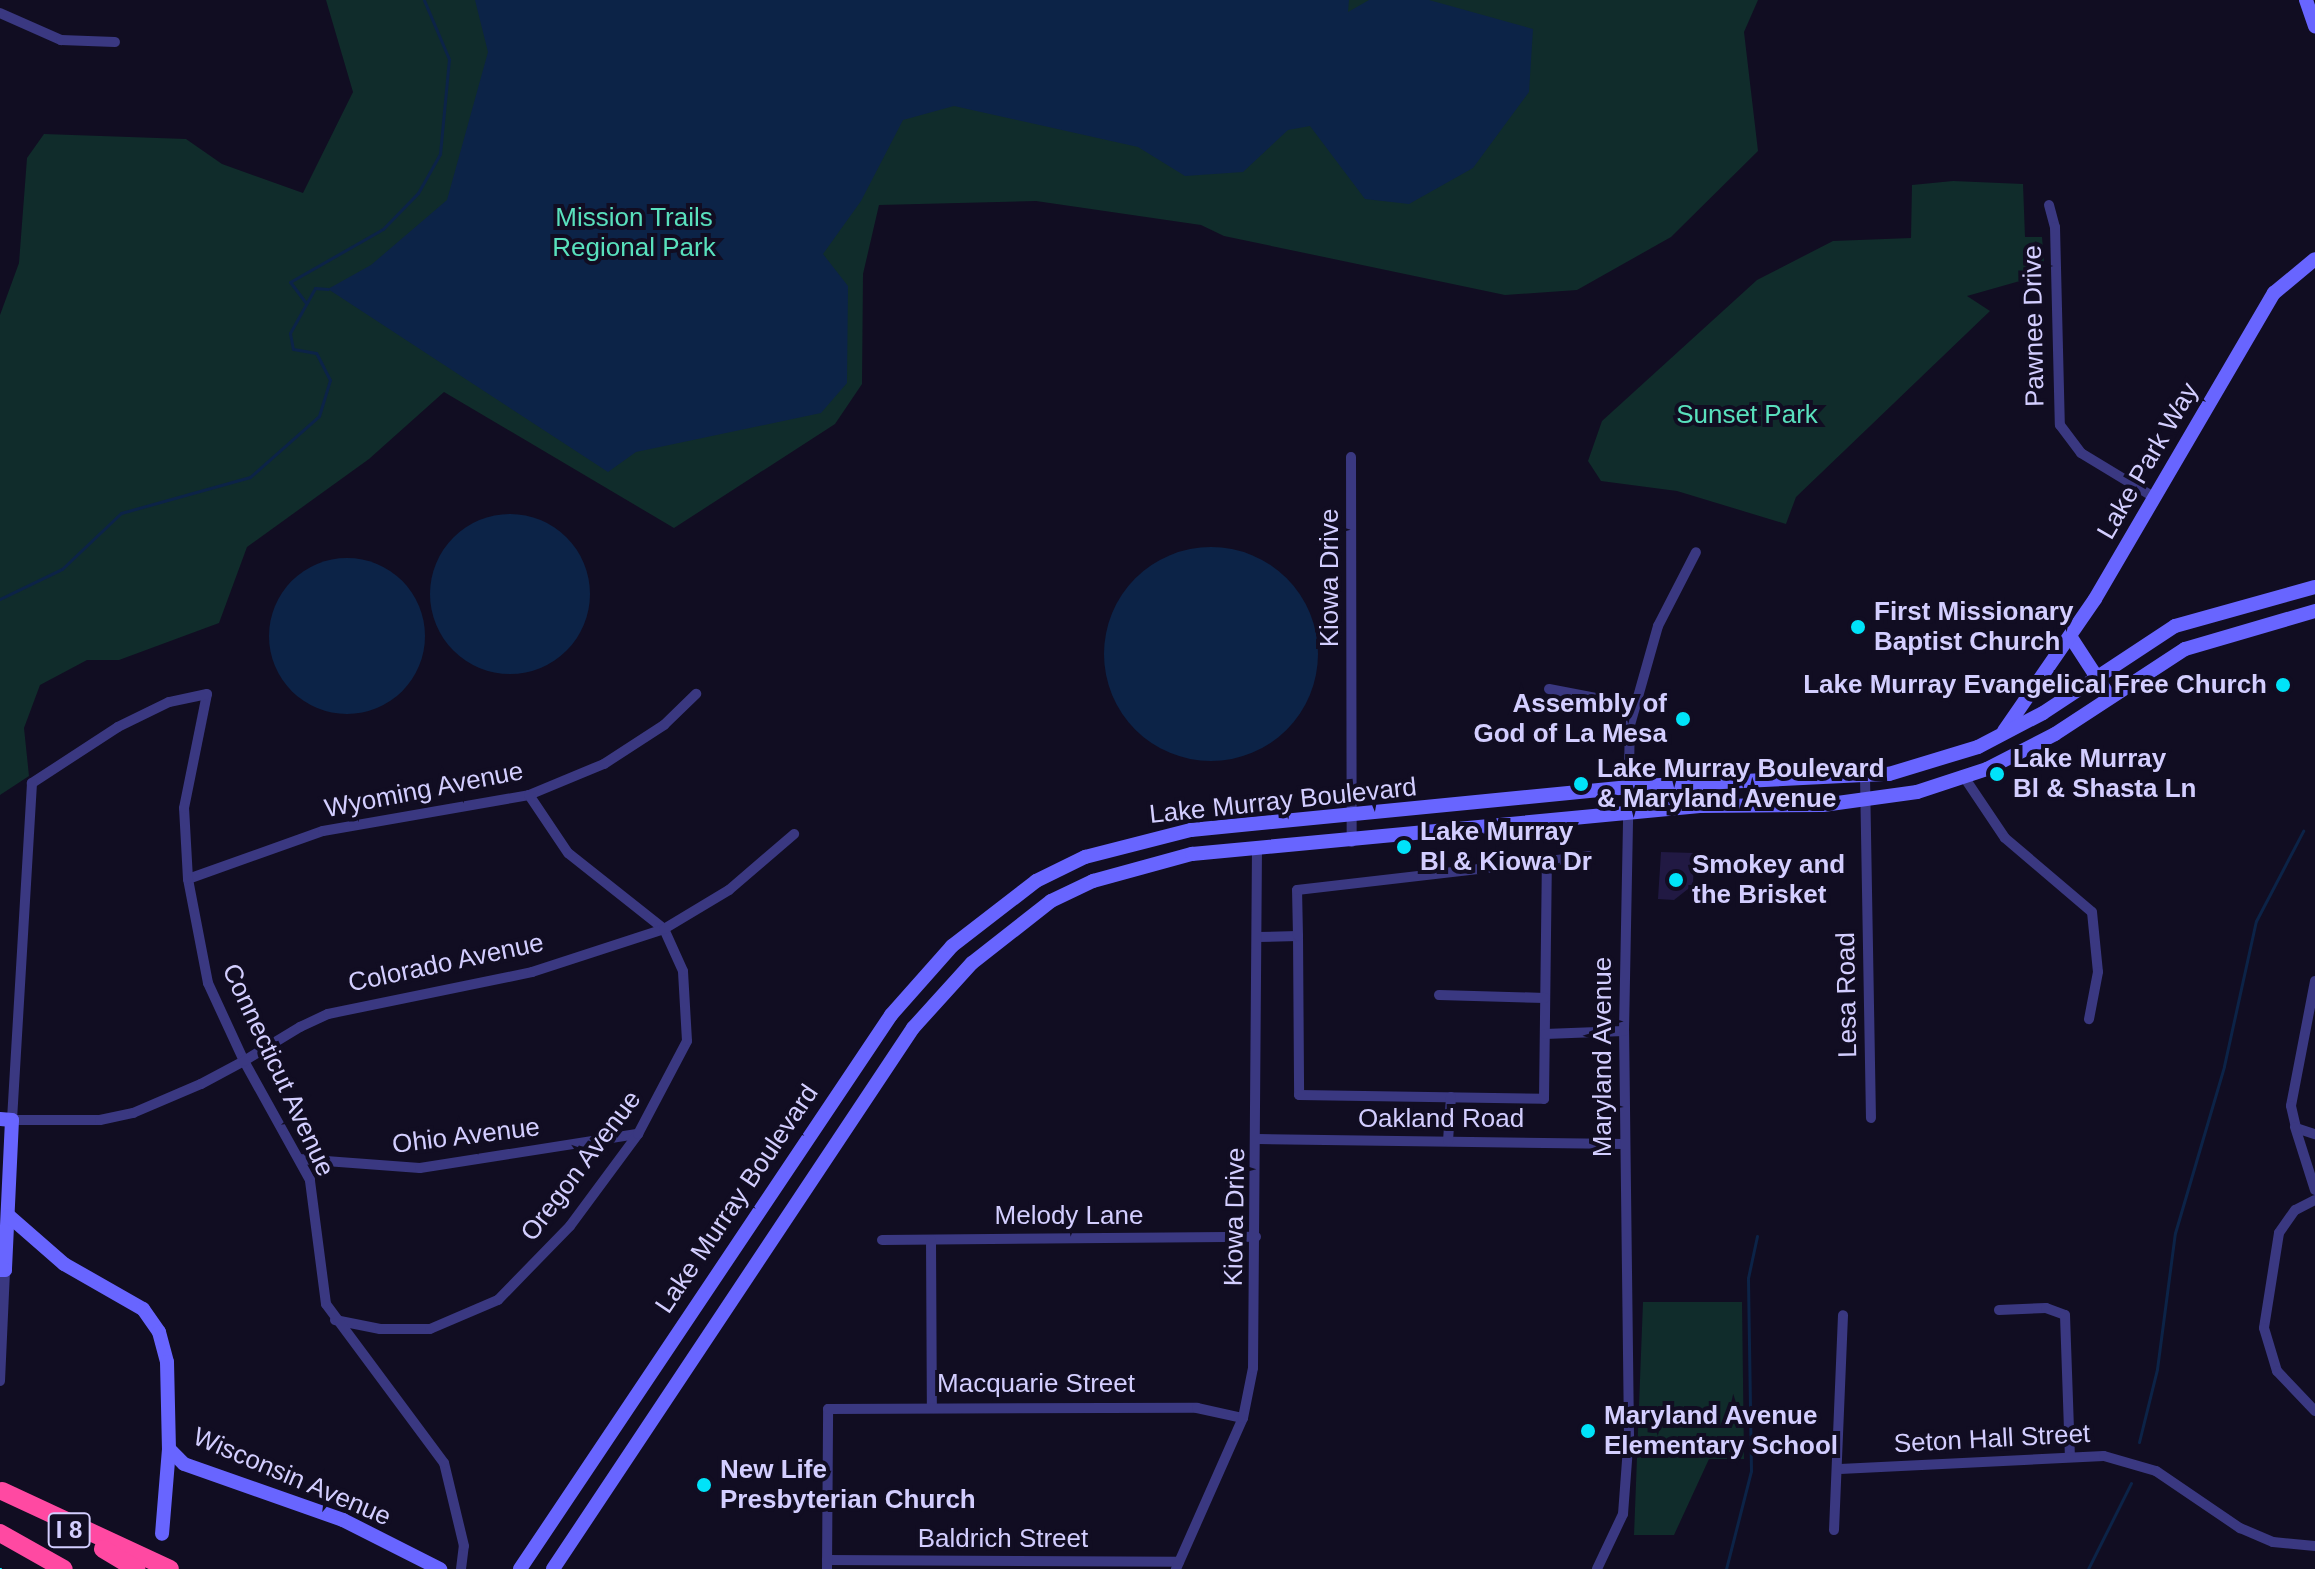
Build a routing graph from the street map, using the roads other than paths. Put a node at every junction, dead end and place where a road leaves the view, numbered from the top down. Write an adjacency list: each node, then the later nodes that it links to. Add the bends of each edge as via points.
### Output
1 (2306, 0): 3 (main road)
2 (0, 13): 4 (street, via 61,40)
3 (2315, 26)
4 (115, 42)
5 (2049, 205): 8 (street, Pawnee Drive, via 2055,227 2060,425 2081,453)
6 (2315, 259): 8 (main road, Lake Park Way, via 2274,293)
7 (1351, 457): 25 (street, Kiowa Drive)
8 (2152, 496): 12 (main road, Lake Park Way)
9 (1696, 552): 17 (street, Maryland Avenue, via 1658,626)
10 (2315, 587): 13 (main road, Lake Murray Boulevard, via 2175,626)
11 (2315, 611): 16 (main road, Lake Murray Boulevard, via 2185,649)
12 (2070, 636): 13 (main road); 18 (main road, Lake Park Way)
13 (2095, 676): 16 (main road); 18 (main road, Lake Murray Boulevard)
14 (1549, 689): 17 (street)
15 (696, 694): 22 (street, Wyoming Avenue, via 664,725 604,764)
16 (2109, 696): 20 (main road, Lake Murray Boulevard, via 2055,734)
17 (1633, 705): 21 (street, Maryland Avenue)
18 (2001, 734): 19 (main road, Lake Murray Boulevard, via 1933,762)
19 (1865, 776): 21 (main road, Lake Murray Boulevard); 23 (street, Lesa Road)
20 (1964, 777): 23 (main road, Lake Murray Boulevard); 38 (street, via 2005,838 2092,912 2098,972)
21 (1628, 787): 24 (street, Maryland Avenue); 25 (main road, Lake Murray Boulevard)
22 (529, 795): 31 (street, Wyoming Avenue, via 357,822); 32 (street, Oregon Avenue, via 568,853)
23 (1866, 800): 24 (main road, Lake Murray Boulevard); 43 (street, Lesa Road)
24 (1626, 812): 27 (main road, Lake Murray Boulevard); 39 (street, Maryland Avenue)
25 (1351, 817): 27 (street, Kiowa Drive); 60 (main road, Lake Murray Boulevard, via 1152,837 1085,857 997,906 926,971 891,1015)
26 (794, 834): 32 (street, Colorado Avenue, via 729,890)
27 (1352, 842): 28 (main road, Lake Murray Boulevard)
28 (1257, 849): 34 (street, Kiowa Drive); 61 (main road, Lake Murray Boulevard, via 1192,854 1130,869 1051,901 1014,926 944,990 913,1028)
29 (1589, 856): 30 (street)
30 (1547, 860): 33 (street, via 1297,890); 37 (street)
31 (188, 879): 41 (street, Connecticut Avenue, via 208,983); 44 (street, Connecticut Avenue, via 184,808 207,694 169,702 118,727 32,783)
32 (664, 929): 41 (street, Colorado Avenue, via 532,972 328,1014); 46 (street, Oregon Avenue, via 683,971 687,1041)
33 (1298, 936): 34 (street); 42 (street, via 1299,1095)
34 (1257, 937): 48 (street, Kiowa Drive)
35 (2315, 981): 45 (street, via 2291,1087)
36 (1439, 995): 37 (street)
37 (1545, 998): 40 (street)
38 (2089, 1019)
39 (1624, 1031): 40 (street); 50 (street, Maryland Avenue)
40 (1545, 1034): 42 (street, via 1544,1099)
41 (244, 1061): 44 (street, Colorado Avenue, via 133,1113 100,1120); 52 (street, Connecticut Avenue)
42 (1451, 1097): 49 (street)
43 (1871, 1118)
44 (6, 1120): 55 (main road)
45 (2294, 1125): 47 (street); 51 (street)
46 (638, 1134): 52 (street, Ohio Avenue, via 420,1168); 64 (street, Oregon Avenue, via 570,1226 485,1308 415,1330)
47 (2315, 1134)
48 (1258, 1139): 49 (street, Oakland Road); 56 (street, Kiowa Drive)
49 (1448, 1141): 50 (street, Oakland Road)
50 (1625, 1144): 88 (street, Maryland Avenue, via 1626,1498)
51 (2312, 1156): 53 (street)
52 (299, 1159): 64 (street, Connecticut Avenue, via 310,1180 317,1265)
53 (2315, 1190)
54 (2315, 1200): 67 (street, via 2295,1210 2279,1233 2264,1328 2277,1371)
55 (9, 1216): 59 (main road); 71 (main road, via 64,1264 149,1316 167,1362)
56 (1256, 1237): 58 (street, Melody Lane); 68 (street, Kiowa Drive, via 1256,1333)
57 (882, 1240): 58 (street, Melody Lane)
58 (931, 1240): 66 (street)
59 (3, 1270): 65 (street)
60 (710, 1280): 61 (main road); 69 (main road, Lake Murray Boulevard)
61 (732, 1294): 70 (main road, Lake Murray Boulevard)
62 (1999, 1310): 72 (street, via 2046,1308 2065,1315)
63 (1843, 1315): 73 (street)
64 (335, 1320): 85 (street, Connecticut Avenue, via 444,1463 464,1546)
65 (0, 1381)
66 (932, 1406): 68 (street, Macquarie Street, via 1197,1408); 79 (street, Macquarie Street, via 828,1409)
67 (2315, 1411)
68 (1243, 1418): 80 (street, Kiowa Drive)
69 (608, 1432): 70 (main road); 86 (main road, Lake Murray Boulevard)
70 (633, 1441): 87 (main road, Lake Murray Boulevard)
71 (169, 1449): 77 (main road); 84 (main road, Wisconsin Avenue, via 184,1464 343,1520)
72 (2070, 1455): 73 (street, Seton Hall Street); 78 (street, Seton Hall Street, via 2104,1456 2156,1471 2240,1528 2273,1542)
73 (1840, 1469): 75 (street)
74 (1, 1491): 82 (highway, I 8); 83 (highway)
75 (1834, 1530)
76 (0, 1533): 81 (highway, I 8)
77 (162, 1534)
78 (2315, 1546)
79 (827, 1564): 80 (street, Baldrich Street)
80 (1178, 1565)
81 (57, 1566)
82 (136, 1569)
83 (170, 1569)
84 (440, 1569)
85 (461, 1569)
86 (520, 1569)
87 (553, 1569)
88 (1597, 1569)

